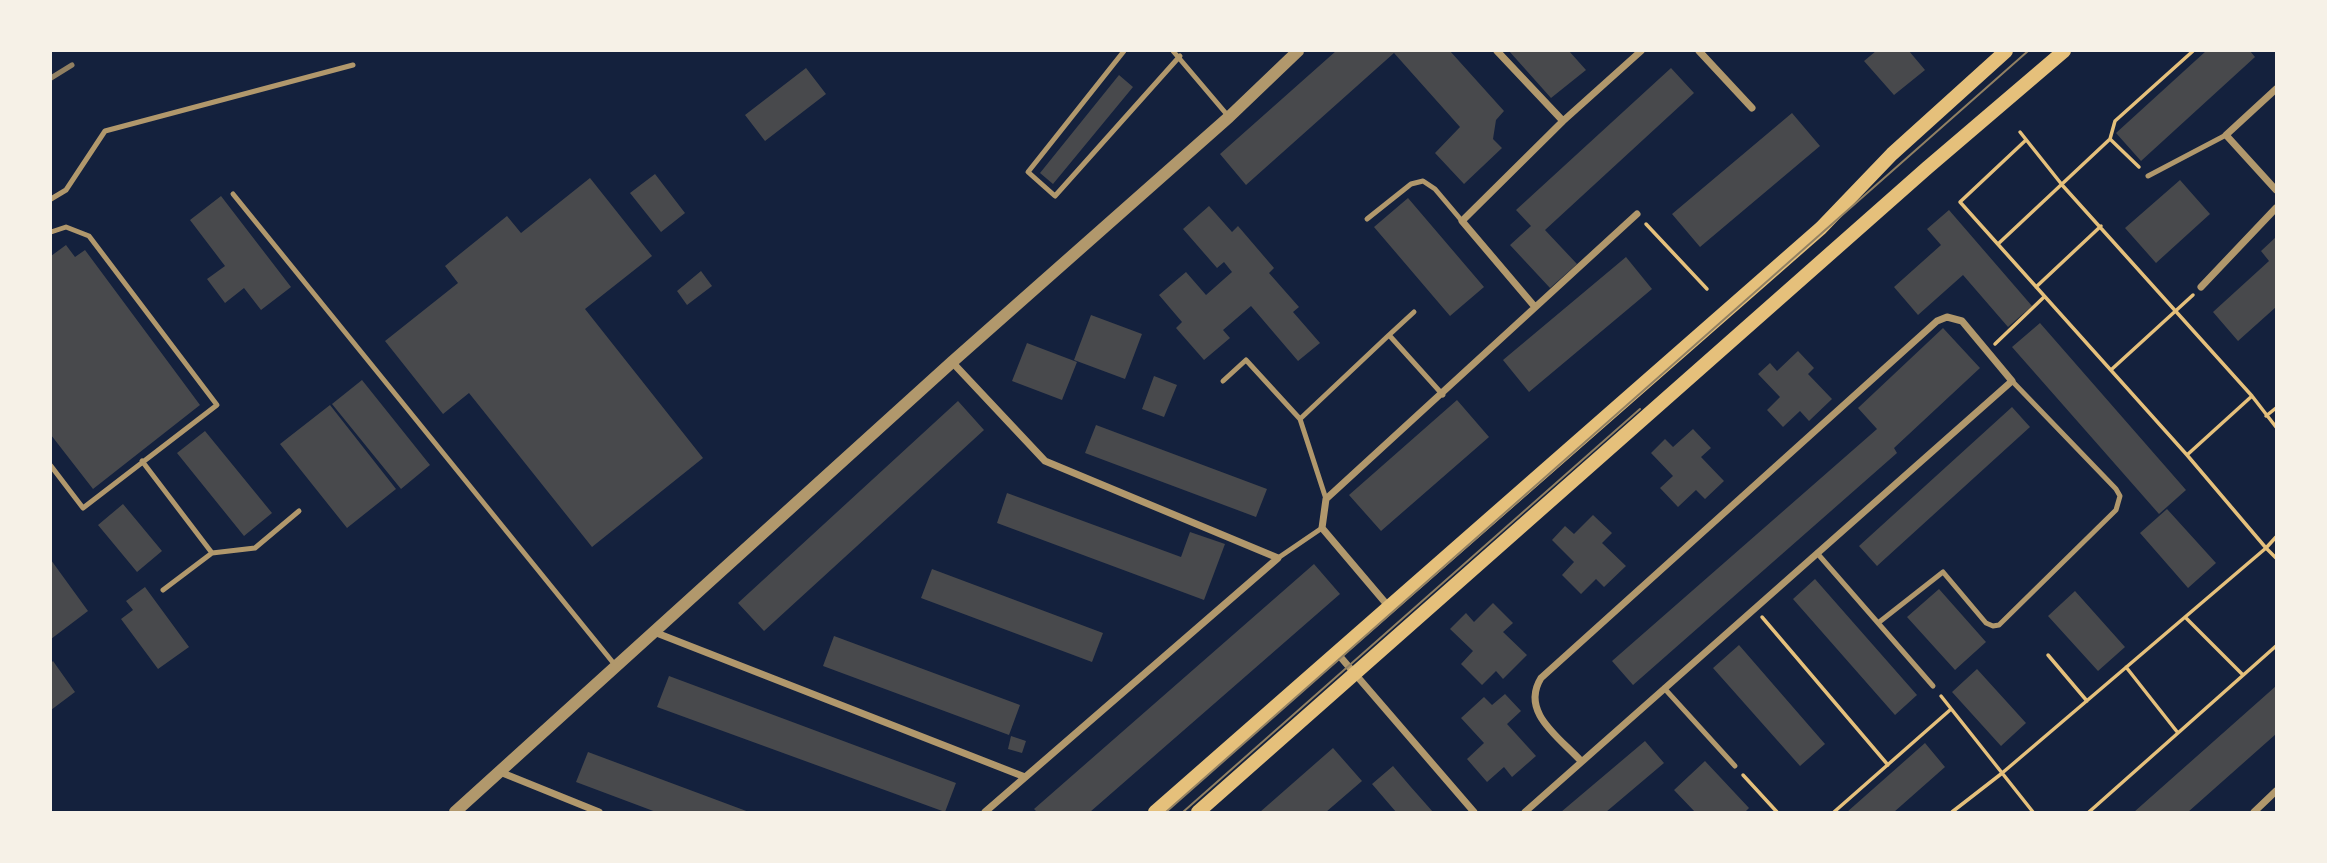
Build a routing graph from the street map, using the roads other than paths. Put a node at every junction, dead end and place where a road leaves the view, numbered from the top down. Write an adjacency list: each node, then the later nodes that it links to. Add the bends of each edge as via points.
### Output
1 (1124, 51): 9 (lane, via 1028,172 1055,196)
2 (1173, 51): 9 (lane)
3 (1298, 51): 13 (street)
4 (1497, 51): 14 (street)
5 (1641, 51): 14 (street)
6 (1699, 51): 12 (street)
7 (2006, 51): 43 (main road, via 1892,154 1821,228)
8 (2064, 51): 48 (main road)
9 (1180, 56): 13 (lane)
10 (353, 65): 19 (lane, via 104,131 66,190)
11 (2276, 89): 15 (street)
12 (1752, 108)
13 (1229, 117): 29 (street)
14 (1563, 121): 23 (street)
15 (2226, 135): 16 (lane); 17 (street)
16 (2148, 176)
17 (2276, 190)
18 (233, 194): 47 (lane)
19 (51, 199)
20 (2276, 208): 25 (street)
21 (1637, 214): 26 (street)
22 (1367, 219): 23 (lane, via 1411,184 1423,181)
23 (1462, 221): 26 (street)
24 (51, 232): 34 (lane, via 66,227 89,236 217,405)
25 (2201, 287)
26 (1535, 307): 32 (street)
27 (1414, 312): 28 (lane)
28 (1389, 335): 32 (lane); 33 (lane)
29 (952, 362): 41 (street, via 1045,461); 45 (street)
30 (2012, 381): 40 (street); 44 (lane, via 2120,496 2113,515 1999,625 1986,622 1943,572); 51 (street, via 1962,321 1947,317 1937,321 1541,678 1533,696 1535,711)
31 (1223, 382): 33 (lane, via 1247,360)
32 (1443, 395): 36 (street)
33 (1300, 419): 36 (lane)
34 (142, 461): 35 (lane, via 83,508); 39 (lane)
35 (51, 466)
36 (1326, 499): 38 (street)
37 (299, 511): 39 (lane, via 255,548)
38 (1322, 528): 41 (lane); 43 (street)
39 (212, 553): 42 (lane)
40 (1816, 553): 44 (lane); 50 (street)
41 (1278, 558): 54 (street)
42 (163, 590)
43 (1390, 607): 46 (main road)
44 (1878, 623): 49 (lane)
45 (653, 632): 47 (street); 54 (street)
46 (1337, 653): 48 (street); 59 (main road)
47 (616, 667): 53 (street)
48 (1355, 674): 60 (main road); 61 (street)
49 (1933, 685)
50 (1664, 688): 51 (street); 52 (lane)
51 (1581, 761): 62 (street)
52 (1735, 766)
53 (500, 772): 56 (street); 57 (street)
54 (1025, 777): 58 (street)
55 (2276, 791): 63 (street)
56 (455, 812)
57 (599, 812)
58 (985, 812)
59 (1155, 812)
60 (1198, 812)
61 (1474, 812)
62 (1525, 812)
63 (2254, 812)

